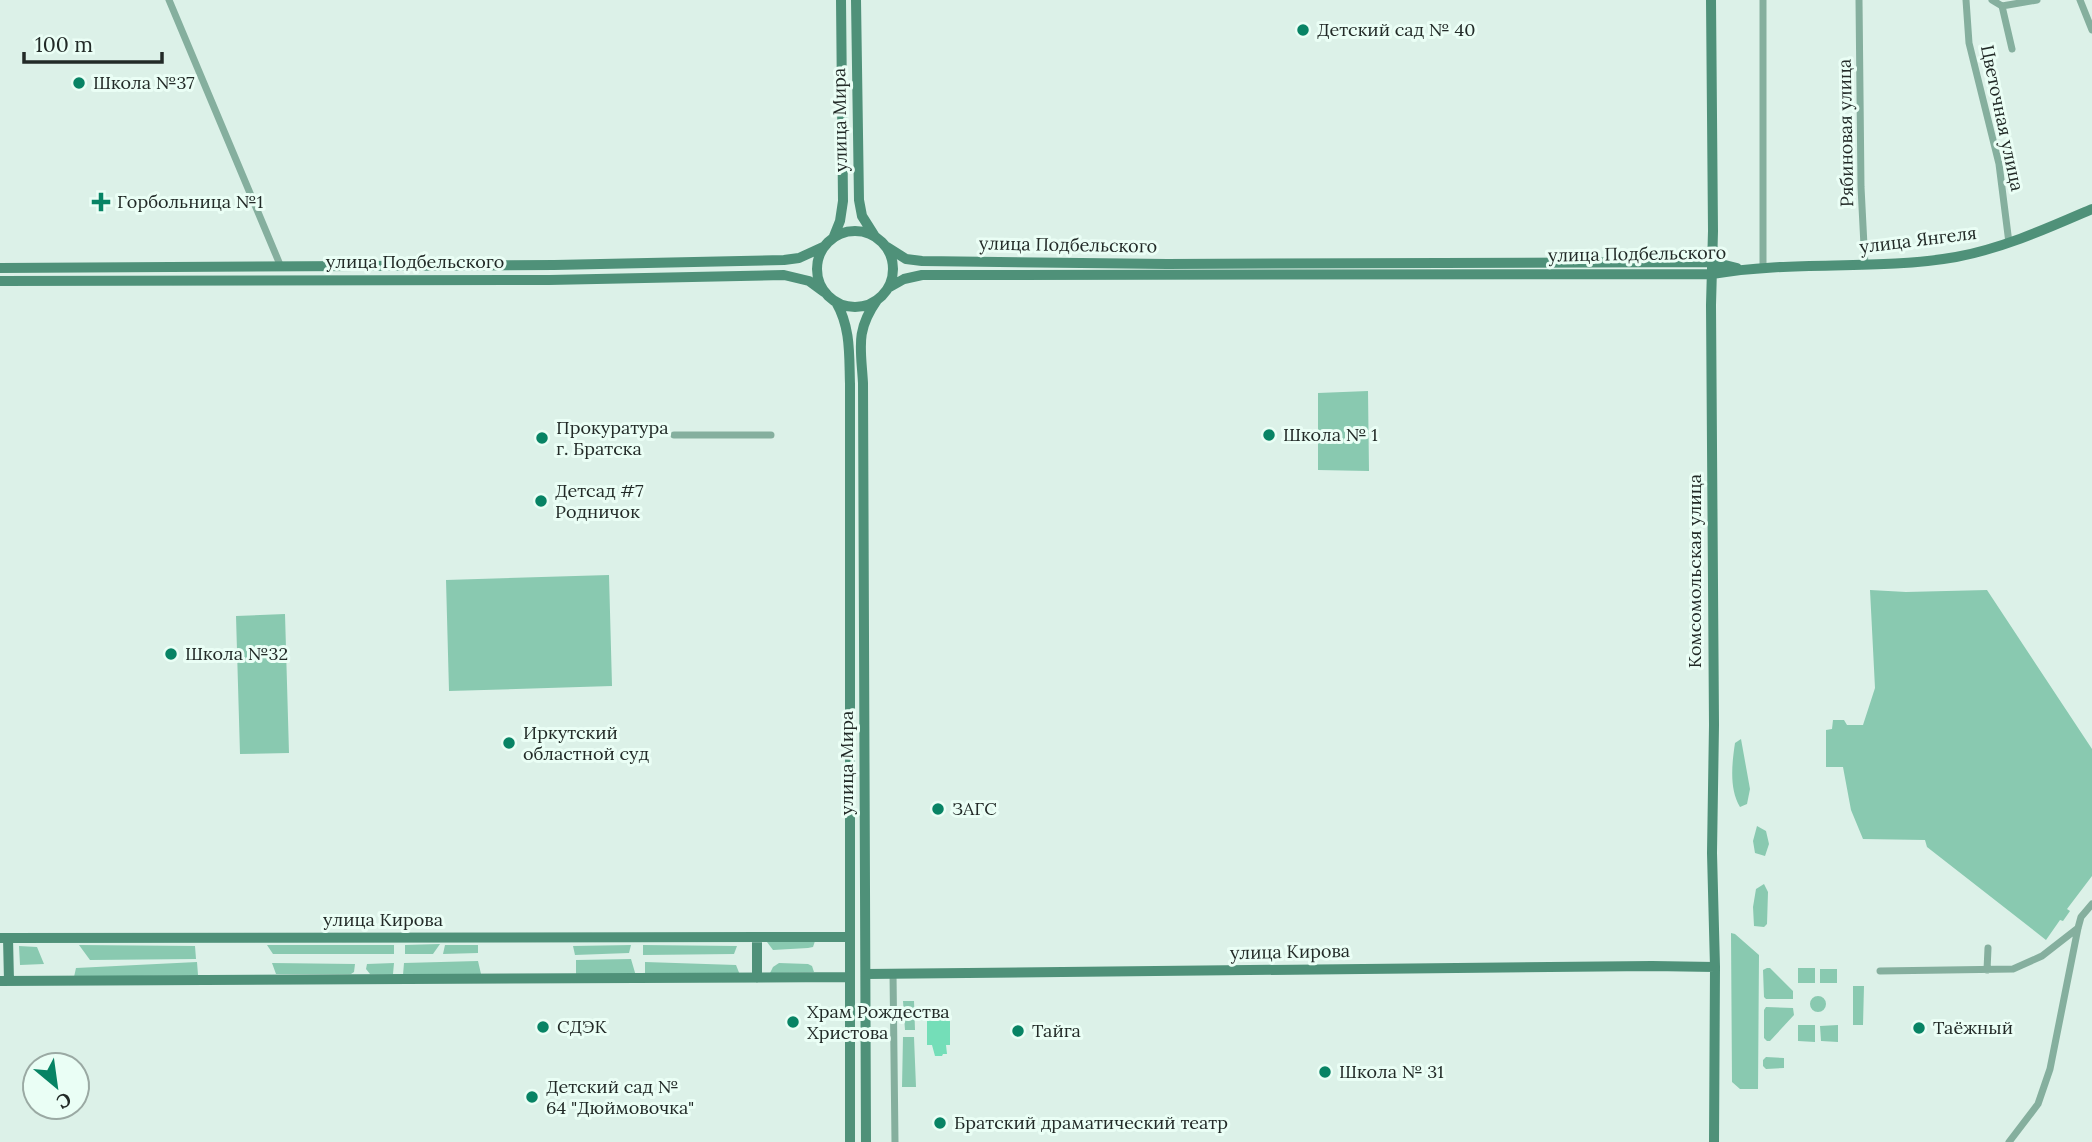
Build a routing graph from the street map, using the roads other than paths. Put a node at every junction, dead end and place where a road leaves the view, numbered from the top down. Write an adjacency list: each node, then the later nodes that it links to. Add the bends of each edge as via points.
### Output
1 (169, 0): 21 (street)
2 (841, 0): 16 (main road, улица Мира, via 843,201)
3 (856, 0): 15 (main road, улица Мира, via 859,200 862,216)
4 (1711, 0): 25 (main road, Комсомольская улица)
5 (1763, 0): 26 (street)
6 (1860, 0): 20 (street, Рябиновая улица)
7 (1966, 0): 17 (street, Цветочная улица, via 1969,43 1998,164)
8 (1992, 0): 11 (street)
9 (2038, 0): 11 (street)
10 (2080, 0): 12 (street)
11 (2002, 6): 13 (street)
12 (2092, 30)
13 (2012, 49)
14 (2092, 209): 17 (main road, улица Янгеля)
15 (874, 235): 16 (main road, via 858,230); 19 (main road)
16 (834, 236): 18 (main road)
17 (2009, 243): 20 (main road, улица Янгеля, via 1954,257)
18 (823, 247): 22 (main road, улица Подбельского, via 784,260); 31 (main road, via 816,270)
19 (887, 247): 24 (main road, улица Подбельского, via 906,259 922,261); 30 (main road, via 893,272)
20 (1865, 265): 26 (main road, улица Янгеля)
21 (281, 267): 22 (main road, улица Подбельского); 23 (main road, улица Подбельского)
22 (370, 267): 28 (main road)
23 (0, 268)
24 (1556, 268): 25 (main road, улица Подбельского); 30 (main road, улица Подбельского, via 922,275)
25 (1712, 268): 27 (main road, улица Подбельского); 44 (main road, Комсомольская улица)
26 (1763, 268): 27 (main road, улица Янгеля)
27 (1740, 269)
28 (370, 280): 29 (main road, улица Подбельского); 31 (main road, улица Подбельского, via 784,275 800,277)
29 (0, 281)
30 (888, 288): 32 (main road)
31 (824, 292): 33 (main road)
32 (877, 300): 33 (main road, via 852,307); 37 (main road, улица Мира, via 861,330)
33 (836, 302): 36 (main road, улица Мира, via 848,331 850,384)
34 (674, 435): 35 (street)
35 (771, 435)
36 (848, 792): 37 (main road); 41 (main road, улица Мира)
37 (865, 792): 48 (main road, улица Мира)
38 (2092, 904): 39 (street)
39 (2078, 928): 45 (street, via 2042,956 2013,969); 58 (street, via 2050,1069 2038,1104)
40 (757, 937): 41 (main road, улица Кирова); 42 (main road, улица Кирова); 49 (main road)
41 (849, 937): 50 (main road, улица Мира)
42 (4, 938): 51 (main road, улица Кирова)
43 (1988, 948): 45 (street)
44 (1715, 967): 47 (main road, улица Кирова); 57 (main road, Комсомольская улица)
45 (1987, 970): 46 (street)
46 (1880, 971)
47 (893, 973): 48 (main road, улица Кирова); 56 (street)
48 (866, 974): 52 (main road, улица Мира)
49 (757, 978): 50 (main road, улица Кирова); 51 (main road, улица Кирова)
50 (849, 978): 53 (main road, улица Мира)
51 (5, 981)
52 (866, 1049): 53 (main road); 55 (main road, улица Мира)
53 (850, 1050): 54 (main road, улица Мира)
54 (850, 1142)
55 (866, 1142)
56 (895, 1142)
57 (1714, 1142)
58 (2009, 1142)

